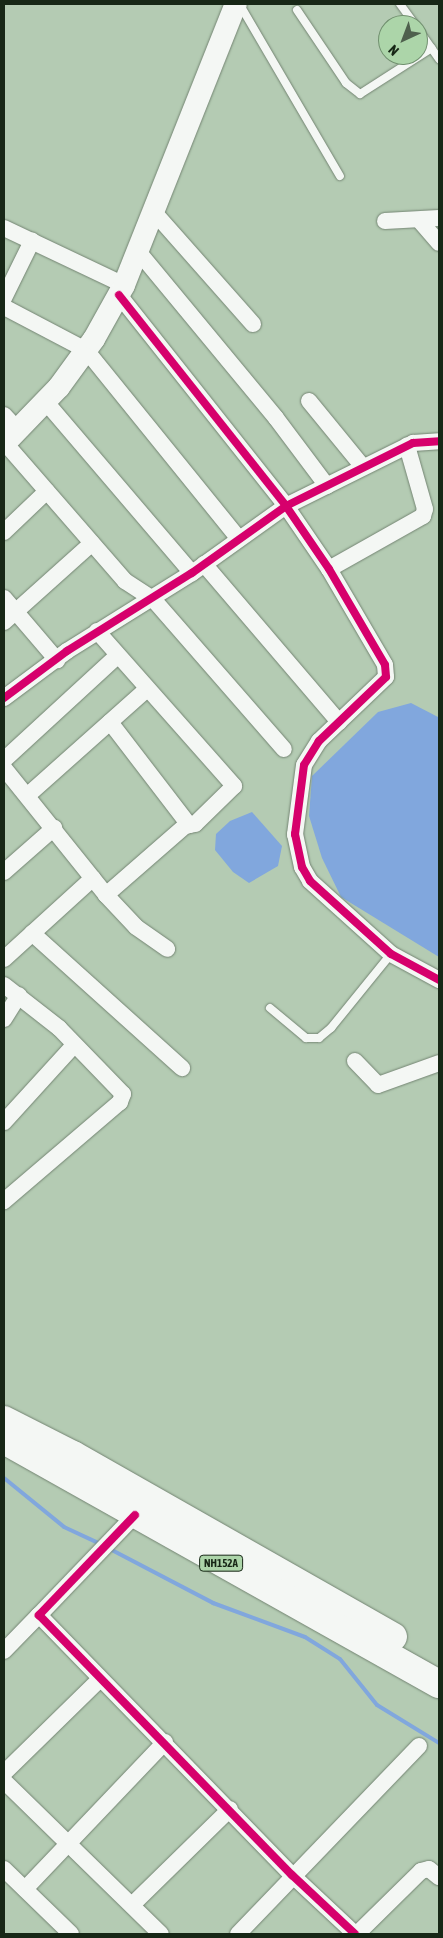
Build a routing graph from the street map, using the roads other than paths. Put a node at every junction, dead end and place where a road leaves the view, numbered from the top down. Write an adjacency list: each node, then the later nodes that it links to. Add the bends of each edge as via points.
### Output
1 (237, 4): 8 (lane); 9 (street)
2 (400, 4): 4 (lane)
3 (297, 10): 6 (lane, via 346,83 360,94)
4 (408, 15)
5 (428, 43): 6 (lane)
6 (432, 48): 7 (lane)
7 (439, 59)
8 (340, 176)
9 (152, 211): 16 (street); 20 (street)
10 (439, 218): 11 (street)
11 (420, 221): 12 (street); 15 (street)
12 (385, 222)
13 (4, 228): 14 (street)
14 (32, 241): 17 (street); 18 (street)
15 (439, 243)
16 (138, 250): 17 (street); 28 (street)
17 (121, 290): 21 (street); 30 (street)
18 (4, 298)
19 (4, 307): 21 (street)
20 (253, 324)
21 (86, 350): 22 (street); 32 (street)
22 (45, 400): 24 (street); 34 (street)
23 (309, 400): 27 (street)
24 (8, 433): 29 (street)
25 (439, 441): 26 (street)
26 (407, 446): 27 (street); 35 (street, via 425,509 424,516)
27 (362, 467): 28 (street)
28 (327, 486): 30 (street)
29 (47, 491): 31 (street); 33 (street)
30 (286, 506): 32 (street); 35 (street)
31 (4, 532)
32 (239, 539): 34 (street)
33 (92, 543): 37 (street, via 125,581); 38 (street)
34 (198, 569): 37 (street); 45 (street)
35 (329, 569): 45 (street, via 387,670 386,678)
36 (4, 598): 38 (street)
37 (153, 598): 39 (street); 46 (street)
38 (10, 617): 41 (street)
39 (97, 631): 40 (street); 41 (street)
40 (117, 656): 42 (street); 47 (street)
41 (57, 660): 43 (street)
42 (147, 689): 44 (street); 50 (street, via 233,783 232,791 195,824)
43 (4, 698)
44 (110, 722): 49 (street); 50 (street)
45 (339, 722): 57 (street, via 319,741 304,765 295,834 305,875)
46 (284, 749)
47 (4, 760)
48 (4, 768): 49 (street)
49 (28, 794): 51 (street)
50 (189, 824): 54 (street)
51 (54, 828): 52 (street); 53 (street)
52 (4, 872)
53 (93, 878): 54 (street); 55 (street)
54 (106, 895): 56 (street, via 136,928)
55 (32, 933): 58 (street); 67 (street)
56 (167, 949)
57 (390, 954): 59 (street); 62 (lane, via 331,1028 319,1038 306,1038)
58 (4, 959)
59 (439, 980)
60 (4, 984): 61 (street)
61 (20, 995): 63 (street); 64 (street)
62 (270, 1008)
63 (4, 1019)
64 (74, 1045): 68 (street); 69 (street, via 120,1089 122,1098)
65 (355, 1061): 66 (street, via 378,1085)
66 (439, 1063)
67 (182, 1068)
68 (4, 1122)
69 (4, 1201)
70 (4, 1420): 75 (highway, NH152A, via 73,1455)
71 (4, 1440): 72 (highway, NH152A)
72 (135, 1515): 73 (street); 77 (highway, NH152A)
73 (39, 1615): 74 (street); 76 (street)
74 (4, 1651)
75 (439, 1662)
76 (99, 1680): 78 (street); 80 (street)
77 (439, 1684)
78 (165, 1742): 82 (street); 83 (street)
79 (419, 1746): 85 (street)
80 (4, 1773)
81 (4, 1781): 83 (street)
82 (230, 1809): 85 (street); 88 (street)
83 (69, 1843): 87 (street); 88 (street)
84 (4, 1869): 87 (street)
85 (292, 1875): 91 (street); 92 (street)
86 (439, 1877): 92 (street, via 429,1869 421,1871)
87 (25, 1889): 89 (street)
88 (132, 1905): 90 (street)
89 (71, 1934)
90 (161, 1934)
91 (238, 1934)
92 (356, 1934)

